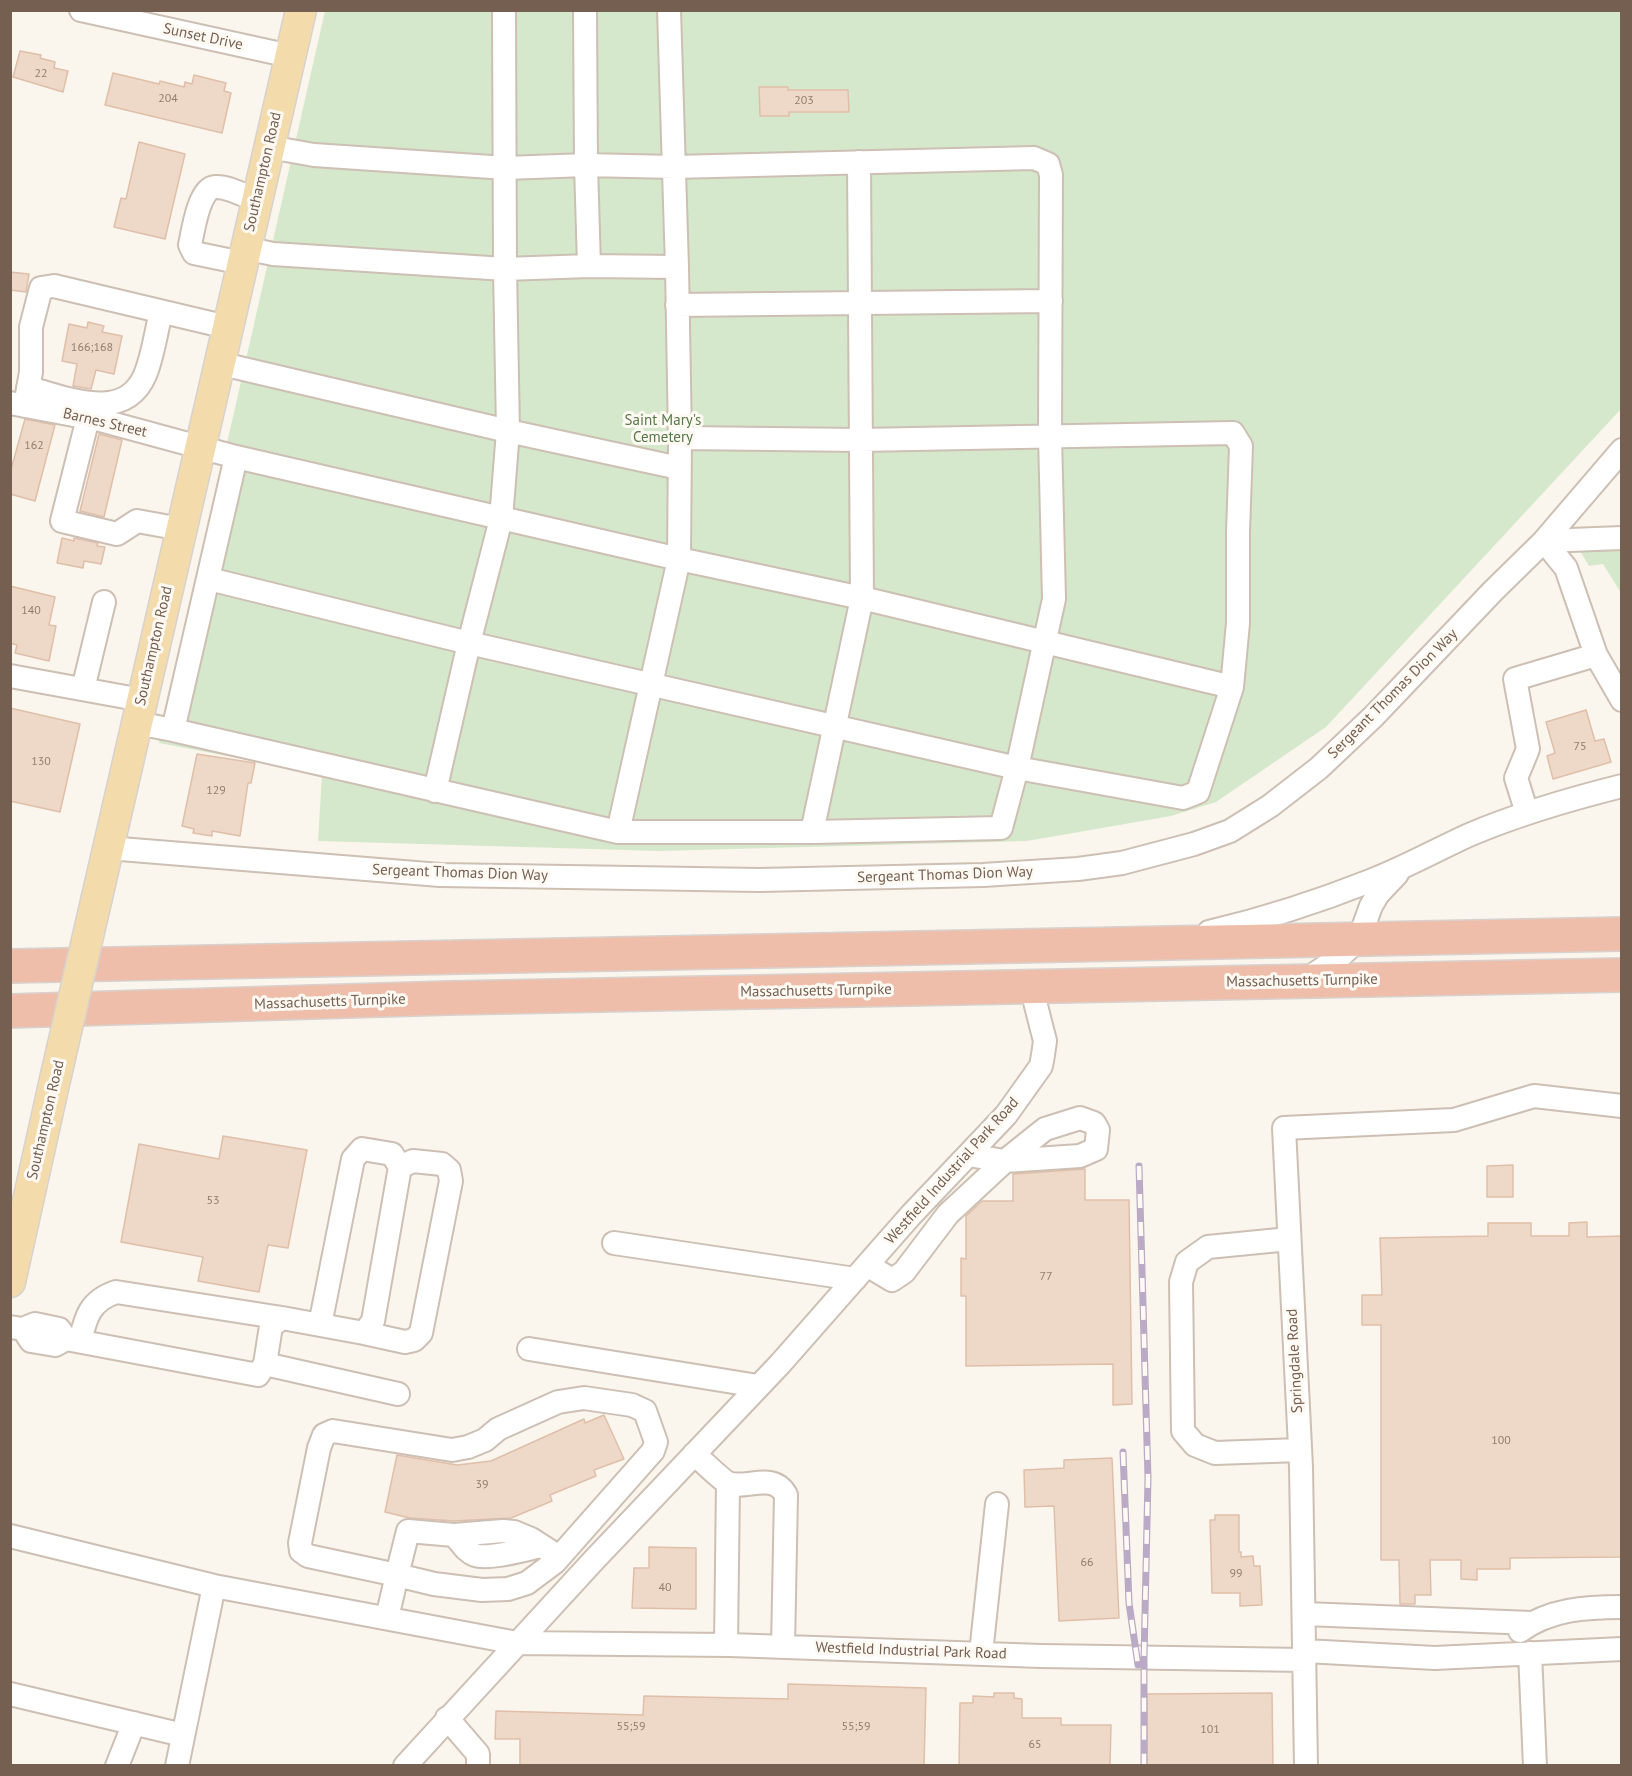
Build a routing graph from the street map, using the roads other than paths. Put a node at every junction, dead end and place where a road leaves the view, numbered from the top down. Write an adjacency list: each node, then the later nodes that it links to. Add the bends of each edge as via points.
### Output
1 (81, 10): 6 (street, Sunset Drive)
2 (301, 10): 6 (main road, Southampton Road)
3 (504, 10): 11 (street)
4 (585, 10): 9 (street)
5 (669, 10): 10 (street)
6 (290, 56): 7 (main road, Southampton Road)
7 (269, 147): 11 (street, via 314,154); 12 (main road, Southampton Road)
8 (859, 162): 10 (street); 17 (street, via 1034,158 1048,164); 18 (street)
9 (586, 165): 10 (street); 11 (street); 14 (street)
10 (674, 167): 15 (street)
11 (506, 168): 16 (street)
12 (256, 200): 13 (main road, Southampton Road); 13 (street, via 220,188 206,191 189,245 194,253)
13 (243, 255): 16 (street); 21 (main road, Southampton Road)
14 (589, 266): 15 (street); 16 (street)
15 (677, 267): 19 (street)
16 (505, 269): 25 (street)
17 (1051, 301): 18 (street); 26 (street)
18 (859, 302): 19 (street); 28 (street)
19 (676, 304): 27 (street)
20 (161, 312): 21 (street); 23 (street, via 145,375 125,400 108,404); 23 (street, via 54,285 41,288 31,327 31,372)
21 (227, 327): 22 (main road, Southampton Road)
22 (218, 363): 25 (street); 29 (main road, Southampton Road)
23 (21, 399): 24 (street, Barnes Street)
24 (88, 418): 29 (street, Barnes Street); 34 (street, via 62,521 117,534 137,521)
25 (508, 431): 32 (street); 33 (street)
26 (1050, 436): 28 (street); 41 (street, via 1054,599); 46 (street, via 1233,433 1241,446 1238,623)
27 (680, 438): 28 (street); 32 (street)
28 (861, 440): 39 (street)
29 (199, 447): 31 (street, Barnes Street); 34 (main road, Southampton Road)
30 (1622, 450): 36 (street, Sergeant Thomas Dion Way)
31 (236, 458): 33 (street, Barnes Street); 38 (street)
32 (679, 468): 37 (street)
33 (501, 519): 37 (street, Barnes Street); 42 (street)
34 (181, 529): 49 (main road, Southampton Road)
35 (1622, 538): 36 (street)
36 (1544, 541): 43 (street, via 1566,568); 58 (street, Sergeant Thomas Dion Way, via 1374,716 1289,792 1230,831 1122,863 983,875 736,880 440,875)
37 (680, 559): 39 (street, Barnes Street); 45 (street)
38 (209, 579): 42 (street); 51 (street)
39 (862, 598): 41 (street, Barnes Street); 50 (street)
40 (104, 602): 47 (street)
41 (1045, 642): 46 (street, Barnes Street); 52 (street)
42 (469, 643): 45 (street); 54 (street)
43 (1596, 655): 48 (street); 55 (street, via 1515,679 1528,749 1516,778)
44 (10, 676): 47 (street)
45 (651, 684): 50 (street); 56 (street)
46 (1232, 687): 52 (street, via 1198,792 1183,798)
47 (83, 689): 49 (street)
48 (1622, 700)
49 (139, 712): 51 (street); 58 (main road, Southampton Road)
50 (835, 726): 52 (street); 57 (street)
51 (173, 730): 54 (street)
52 (1017, 768): 57 (street, via 1001,828)
53 (1622, 786): 55 (street)
54 (435, 791): 56 (street)
55 (1527, 813): 59 (street)
56 (618, 832): 57 (street)
57 (812, 832)
58 (108, 848): 78 (main road, Southampton Road, bridge)
59 (1403, 867): 61 (street, via 1374,900); 62 (street, via 1281,913)
60 (1622, 934): 61 (highway)
61 (1359, 939): 62 (highway); 67 (street)
62 (1164, 944): 64 (highway)
63 (10, 948): 64 (highway, via 342,946)
64 (514, 957): 65 (highway)
65 (10, 966)
66 (1622, 975): 67 (highway, Massachusetts Turnpike)
67 (1304, 981): 68 (highway, Massachusetts Turnpike)
68 (1031, 986): 69 (highway, Massachusetts Turnpike); 73 (street, Westfield Industrial Park Road, via 1045,1041 1041,1066 1006,1115)
69 (48, 1010): 70 (highway, Massachusetts Turnpike); 71 (highway)
70 (10, 1011)
71 (10, 1015)
72 (1622, 1106): 75 (street, Springdale Road, via 1534,1096 1454,1120 1284,1128)
73 (968, 1155): 77 (street, Westfield Industrial Park Road); 77 (street, via 1005,1161 948,1214 904,1272 892,1280)
74 (400, 1167): 80 (street, via 392,1154 362,1149 353,1159); 82 (street, via 373,1321); 82 (street, via 413,1161 442,1164 449,1170 451,1181 421,1333 405,1342)
75 (1289, 1239): 89 (street, Springdale Road); 89 (street, via 1208,1246 1187,1262 1181,1282 1183,1431 1195,1445 1215,1454)
76 (614, 1243): 77 (street)
77 (861, 1272): 86 (street, Westfield Industrial Park Road)
78 (10, 1282)
79 (282, 1318): 80 (street); 83 (street, via 116,1292 95,1304); 85 (street, via 271,1326)
80 (320, 1325): 82 (street)
81 (17, 1328): 83 (street, via 31,1341 55,1345)
82 (364, 1333)
83 (73, 1340): 85 (street, via 258,1375)
84 (529, 1349): 86 (street)
85 (265, 1364): 87 (street)
86 (758, 1386): 88 (street, Westfield Industrial Park Road)
87 (398, 1394)
88 (694, 1454): 90 (street); 100 (street, Westfield Industrial Park Road)
89 (1300, 1459): 97 (street, Springdale Road)
90 (728, 1483): 101 (street); 102 (street, via 771,1483 782,1487 786,1495)
91 (997, 1504): 104 (street)
92 (10, 1536): 95 (street)
93 (550, 1552): 94 (street, via 527,1583 508,1589 434,1584); 94 (street, via 476,1556 454,1535 408,1531); 94 (street, via 653,1450 656,1442 645,1411 632,1405 584,1398 558,1402 498,1429 485,1440 452,1450 333,1431 324,1435 301,1551 308,1556)
94 (396, 1575): 98 (street)
95 (214, 1586): 98 (street); 111 (street)
96 (1622, 1607): 99 (street, via 1586,1607 1551,1614)
97 (1305, 1614): 99 (street); 107 (street, Springdale Road)
98 (387, 1618): 100 (street)
99 (1531, 1623): 106 (street, via 1516,1634)
100 (517, 1643): 101 (street, Westfield Industrial Park Road); 109 (street, Westfield Industrial Park Road)
101 (726, 1645): 102 (street, Westfield Industrial Park Road)
102 (783, 1647): 104 (street, Westfield Industrial Park Road)
103 (1622, 1649): 105 (street, Westfield Industrial Park Road)
104 (981, 1653): 107 (street, Westfield Industrial Park Road)
105 (1530, 1653): 106 (street, Westfield Industrial Park Road); 117 (street)
106 (1503, 1654): 107 (street, Westfield Industrial Park Road, via 1435,1658)
107 (1305, 1656): 116 (street, Springdale Road)
108 (10, 1694): 110 (street)
109 (447, 1718): 114 (street, Westfield Industrial Park Road); 115 (street, via 478,1754)
110 (134, 1723): 111 (street); 112 (street)
111 (183, 1735): 113 (street)
112 (117, 1766)
113 (177, 1766)
114 (405, 1766)
115 (478, 1766)
116 (1306, 1766)
117 (1535, 1766)

